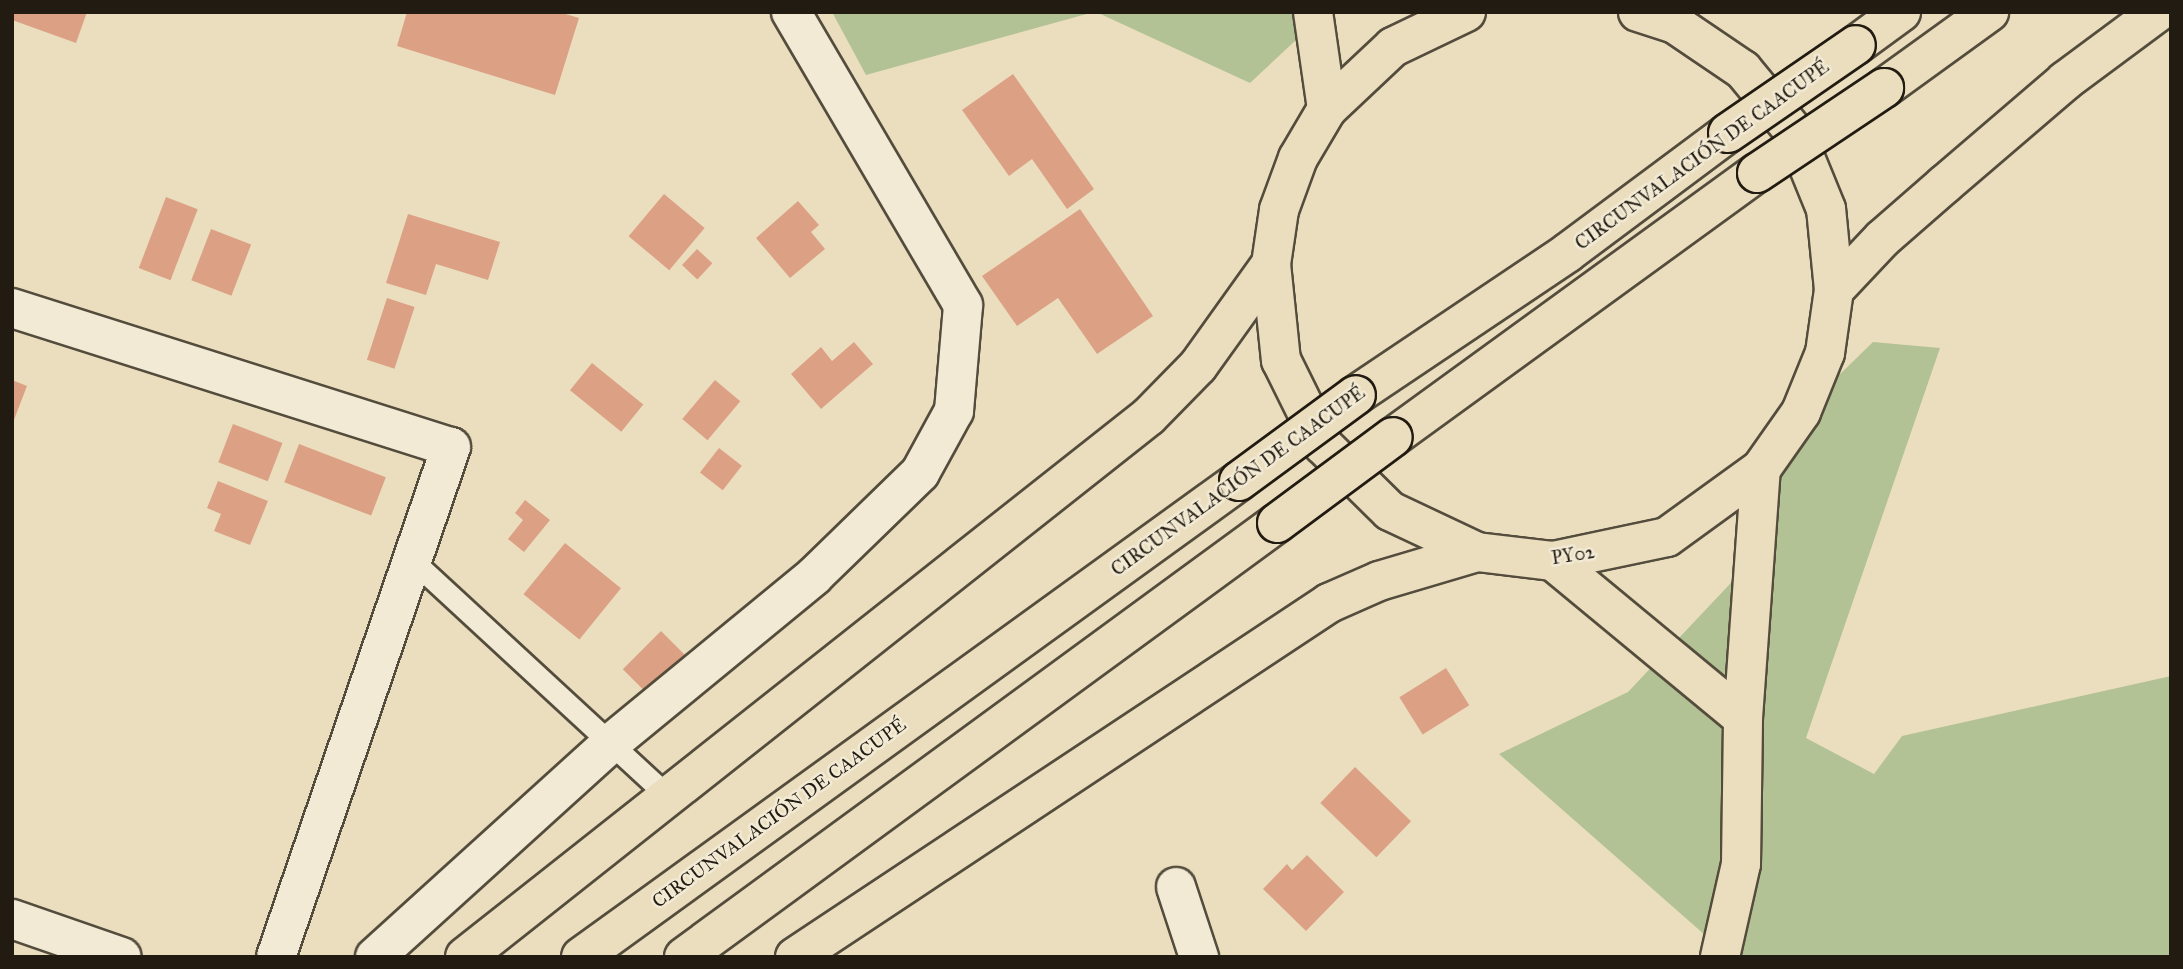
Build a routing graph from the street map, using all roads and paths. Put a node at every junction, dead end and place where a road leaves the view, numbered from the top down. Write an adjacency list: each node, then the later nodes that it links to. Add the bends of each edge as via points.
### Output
1 (791, 12): 17 (street, via 963,305 954,411 920,473 824,567)
2 (1313, 12): 8 (main road)
3 (1466, 12): 8 (main road, PY02, via 1393,47)
4 (1638, 12): 10 (main road, PY02, via 1675,24 1743,70 1795,133 1826,209)
5 (1900, 12): 25 (main road, CIRCUNVALACIÓN DE CAACUPÉ, bridge, via 1567,253 1356,395)
6 (1989, 12): 26 (main road, bridge, via 1393,437)
7 (2158, 12): 10 (main road, via 2065,81 1945,184 1882,239)
8 (1327, 109): 9 (main road, PY02, via 1298,158 1284,197)
9 (1271, 264): 13 (main road, PY02, via 1281,360 1323,445 1391,512); 18 (main road, via 1198,366 1149,416)
10 (1835, 290): 12 (main road, PY02, via 1825,353 1801,412)
11 (12, 308): 14 (street, via 450,447)
12 (1761, 469): 15 (main road, PY02, via 1667,537); 16 (main road)
13 (1477, 552): 15 (main road, PY02); 27 (main road, via 1378,581 1329,603)
14 (412, 560): 17 (lane); 22 (street)
15 (1553, 561): 16 (main road)
16 (1743, 718): 29 (main road, via 1741,864)
17 (611, 743): 18 (lane); 23 (street)
18 (667, 795): 24 (main road)
19 (1176, 887): 28 (street)
20 (12, 919): 21 (street)
21 (122, 957)
22 (276, 957)
23 (375, 957)
24 (465, 957)
25 (581, 957)
26 (684, 957)
27 (794, 957)
28 (1199, 957)
29 (1720, 957)

